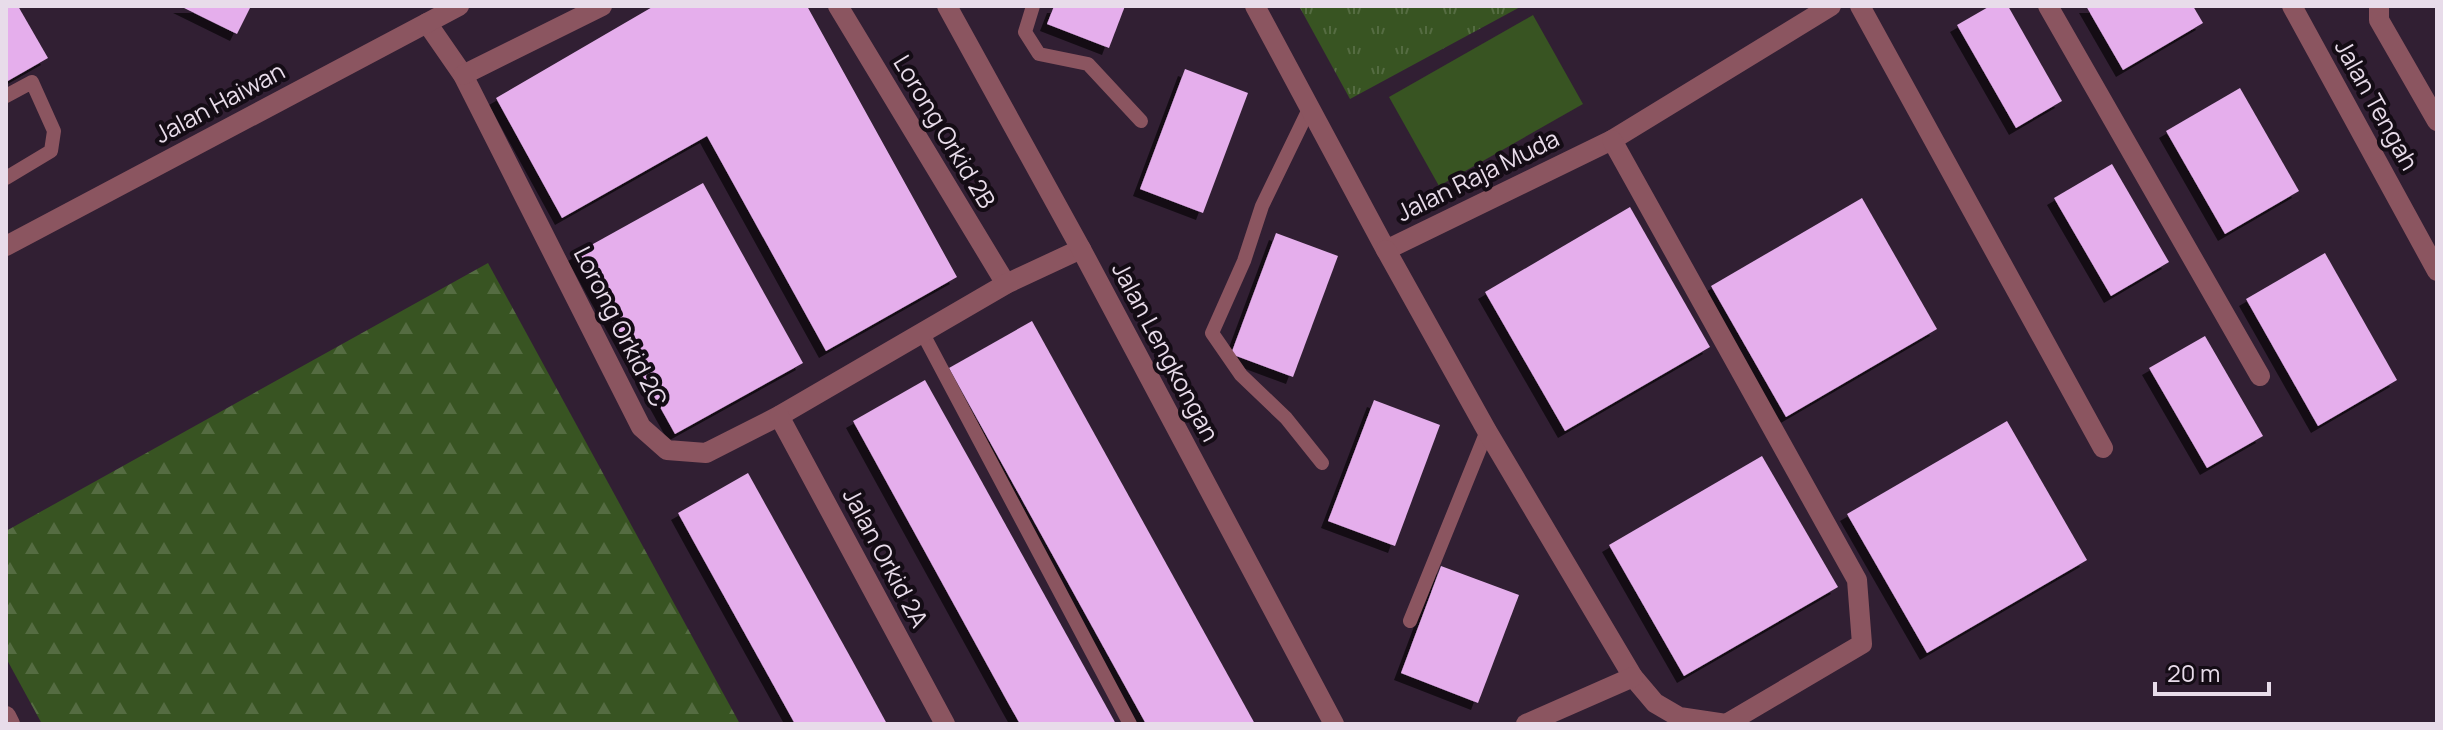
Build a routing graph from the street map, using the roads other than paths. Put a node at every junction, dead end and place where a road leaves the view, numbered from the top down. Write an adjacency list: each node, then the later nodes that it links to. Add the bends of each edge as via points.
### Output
1 (459, 6): 12 (street, Jalan Haiwan)
2 (602, 6): 13 (street)
3 (838, 6): 24 (street, Lorong Orkid 2B)
4 (947, 6): 21 (street, Jalan Lengkongan)
5 (1033, 6): 16 (lane, via 1025,32 1039,54 1088,64)
6 (1255, 6): 15 (street, Jalan Raja Muda)
7 (1831, 6): 18 (street, Jalan Raja Muda)
8 (1860, 6): 29 (street)
9 (2048, 6): 26 (street)
10 (2292, 6): 23 (street, Jalan Tengah)
11 (2379, 6): 17 (street, via 2379,20)
12 (427, 23): 13 (street, Lorong Orkid 2C); 20 (street, Jalan Haiwan)
13 (463, 75): 27 (street, Lorong Orkid 2C, via 641,427 667,450 706,453)
14 (6, 96): 19 (lane, via 32,82 54,131 51,151)
15 (1310, 107): 22 (street, Jalan Raja Muda); 30 (lane, via 1262,206 1212,333 1241,375)
16 (1141, 121)
17 (2437, 121)
18 (1612, 140): 22 (street, Jalan Raja Muda); 32 (street, via 1857,580 1862,630 1862,644 1726,724 1679,717 1655,703)
19 (6, 178)
20 (6, 246)
21 (1081, 249): 24 (street, Lorong Orkid 2C); 37 (street, Jalan Lengkongan)
22 (1386, 250): 28 (street)
23 (2437, 271)
24 (1006, 284): 25 (street, Lorong Orkid 2C)
25 (922, 332): 27 (street, Lorong Orkid 2C); 36 (lane)
26 (2260, 376)
27 (779, 416): 35 (street, Jalan Orkid 2A)
28 (1487, 431): 31 (lane); 32 (street)
29 (2103, 448)
30 (1322, 463)
31 (1410, 621)
32 (1633, 677): 38 (street)
33 (6, 716): 34 (street)
34 (10, 724)
35 (945, 724)
36 (1130, 724)
37 (1334, 724)
38 (1526, 724)

